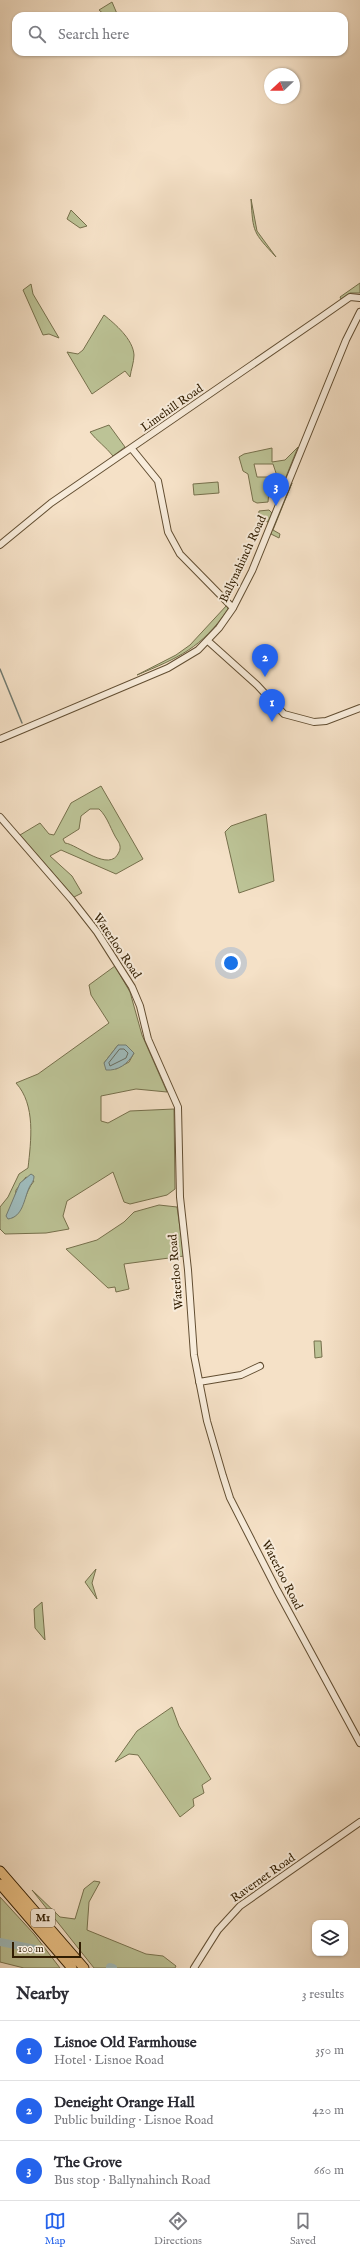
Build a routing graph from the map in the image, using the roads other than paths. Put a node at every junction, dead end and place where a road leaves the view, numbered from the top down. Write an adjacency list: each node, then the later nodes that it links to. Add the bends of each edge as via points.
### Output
1 (360, 298): 3 (street, Limehill Road, via 350,297)
2 (360, 312): 5 (street, Ballynahinch Road, via 327,385 263,546)
3 (132, 449): 4 (street, Limehill Road, via 51,503); 5 (street, via 158,480 168,532 180,554)
4 (0, 545)
5 (233, 608): 6 (street, Ballynahinch Road)
6 (208, 641): 7 (street, via 257,685 284,714 314,722 326,721); 8 (street, Ballynahinch Road, via 168,668)
7 (360, 708)
8 (0, 739)
9 (0, 817): 11 (street, Waterloo Road, via 72,900 132,987 148,1039 175,1095 179,1120 180,1197 194,1355)
10 (260, 1366): 11 (street, via 241,1375)
11 (199, 1382): 12 (street, Waterloo Road, via 207,1420 230,1498 321,1674)
12 (360, 1743)
13 (360, 1822): 18 (street, Ravernet Road, via 240,1906 218,1930)
14 (0, 1871): 17 (highway, M1)
15 (0, 1884): 16 (highway, M1)
16 (72, 1968)
17 (84, 1968)
18 (194, 1968)

